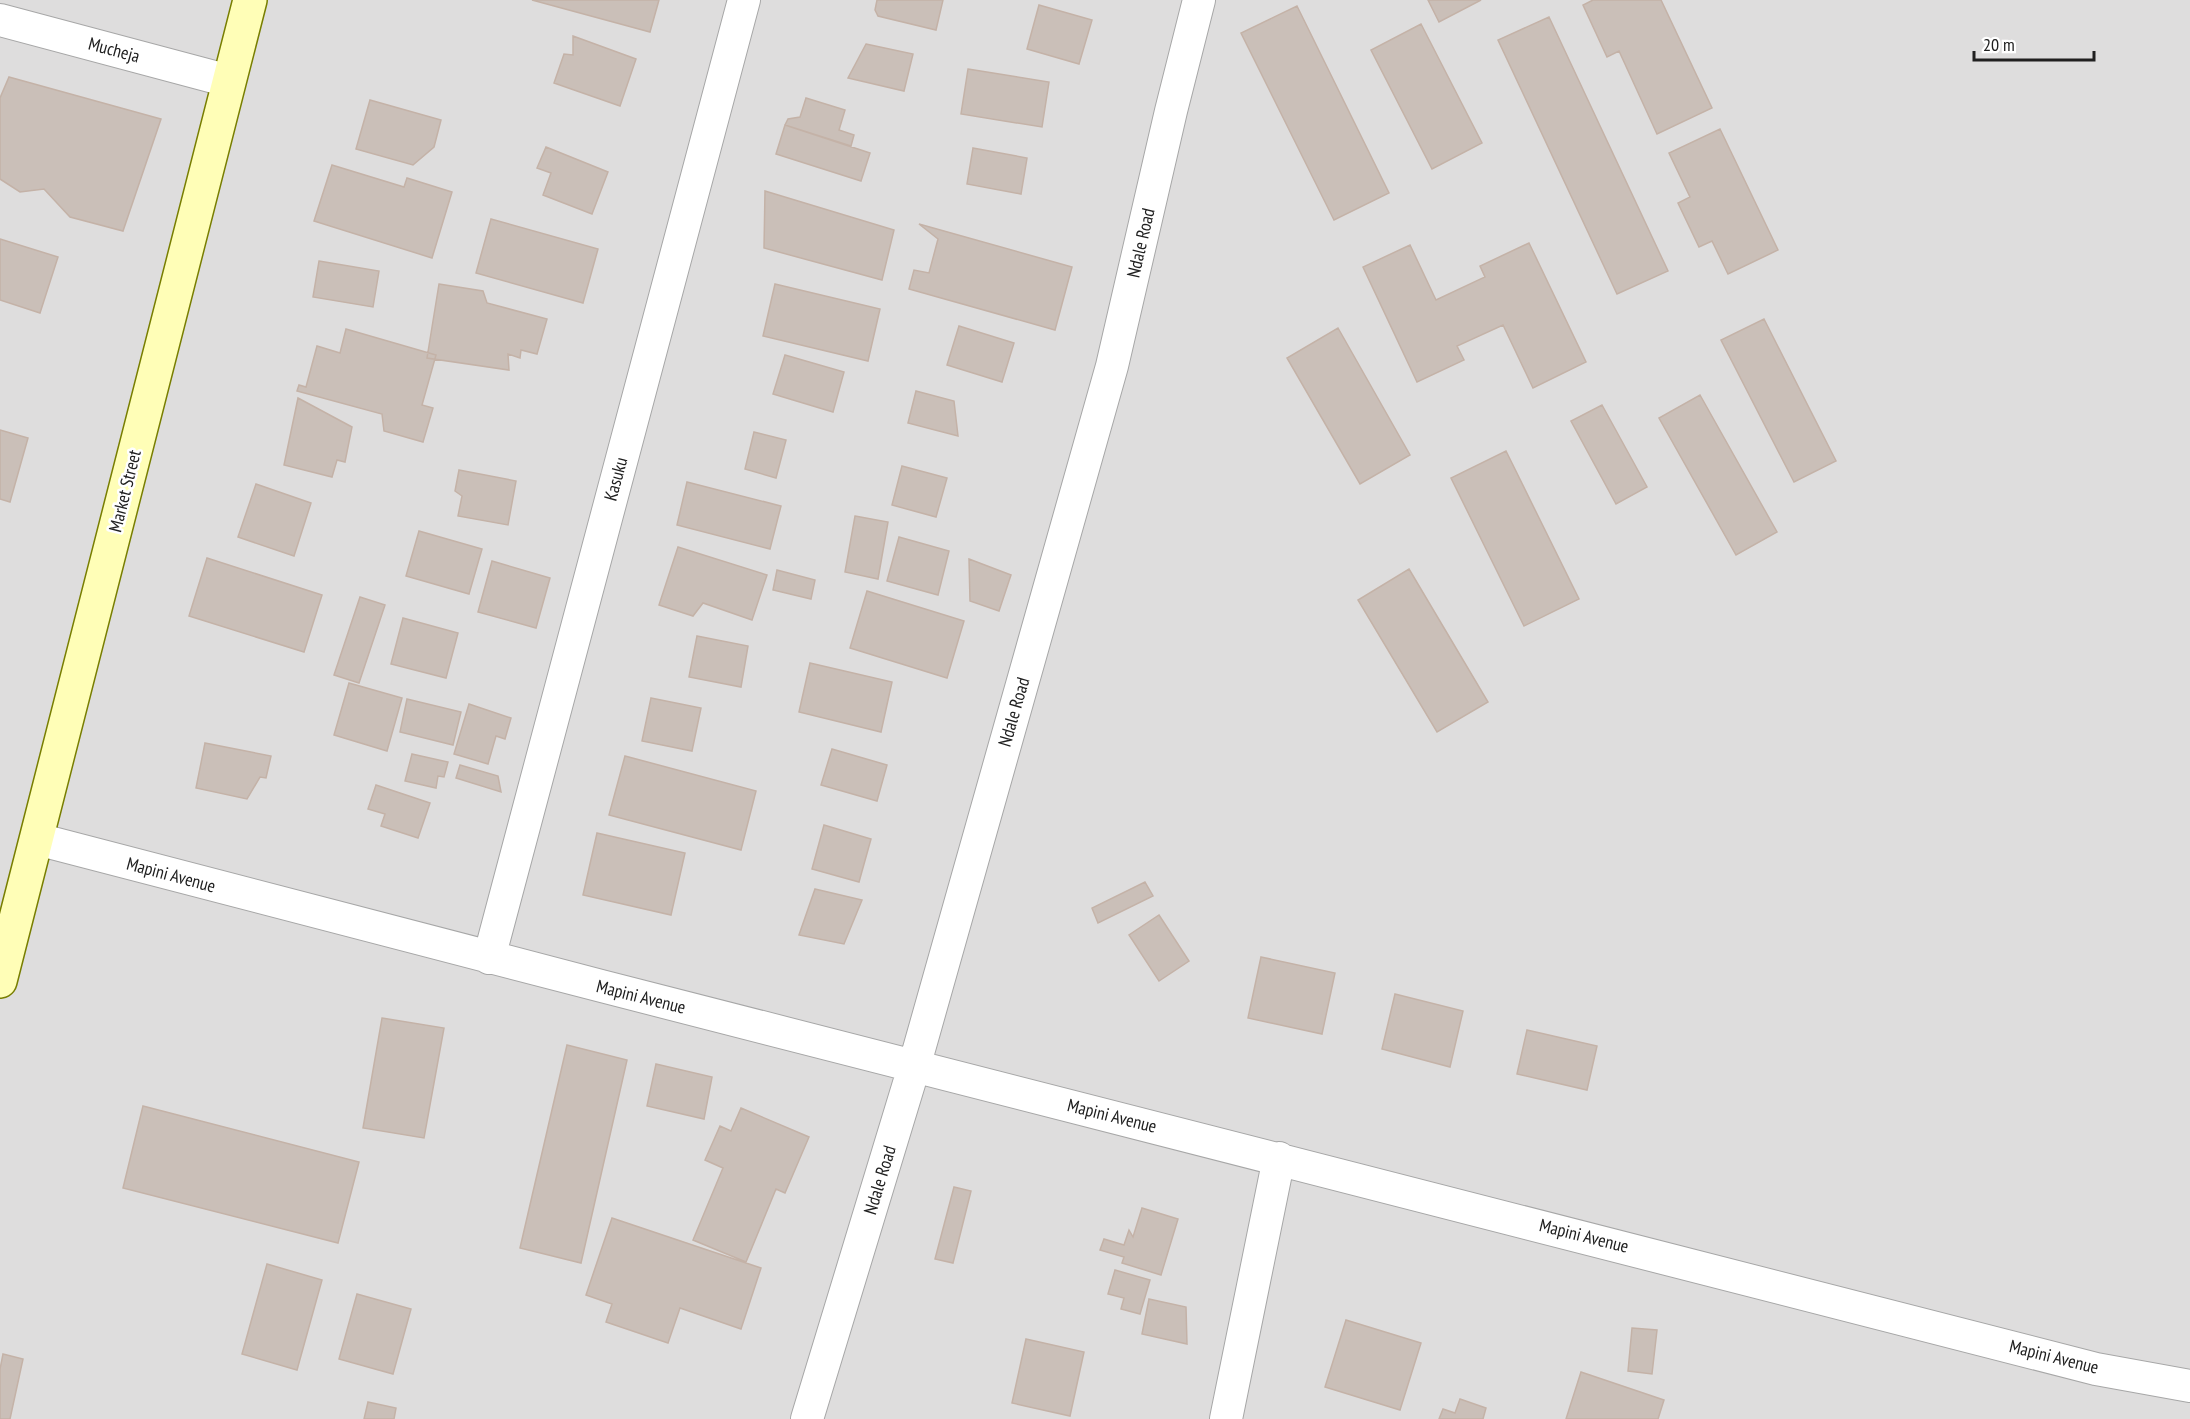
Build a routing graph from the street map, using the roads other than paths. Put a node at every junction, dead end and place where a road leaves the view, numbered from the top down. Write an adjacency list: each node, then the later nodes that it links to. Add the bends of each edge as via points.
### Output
1 (250, 0): 5 (street, Market Street)
2 (744, 0): 7 (street, Kasuku)
3 (1199, 0): 9 (street, Ndale Road, via 1112,366)
4 (0, 20): 5 (street, Mucheja)
5 (229, 81): 6 (street, Market Street)
6 (37, 839): 7 (street, Mapini Avenue); 8 (street, Market Street)
7 (489, 958): 9 (street, Mapini Avenue)
8 (0, 981)
9 (914, 1067): 10 (street, Mapini Avenue); 12 (street, Ndale Road)
10 (1279, 1158): 11 (street, Mapini Avenue, via 2096,1369); 13 (street)
11 (2190, 1386)
12 (807, 1419)
13 (1226, 1419)

